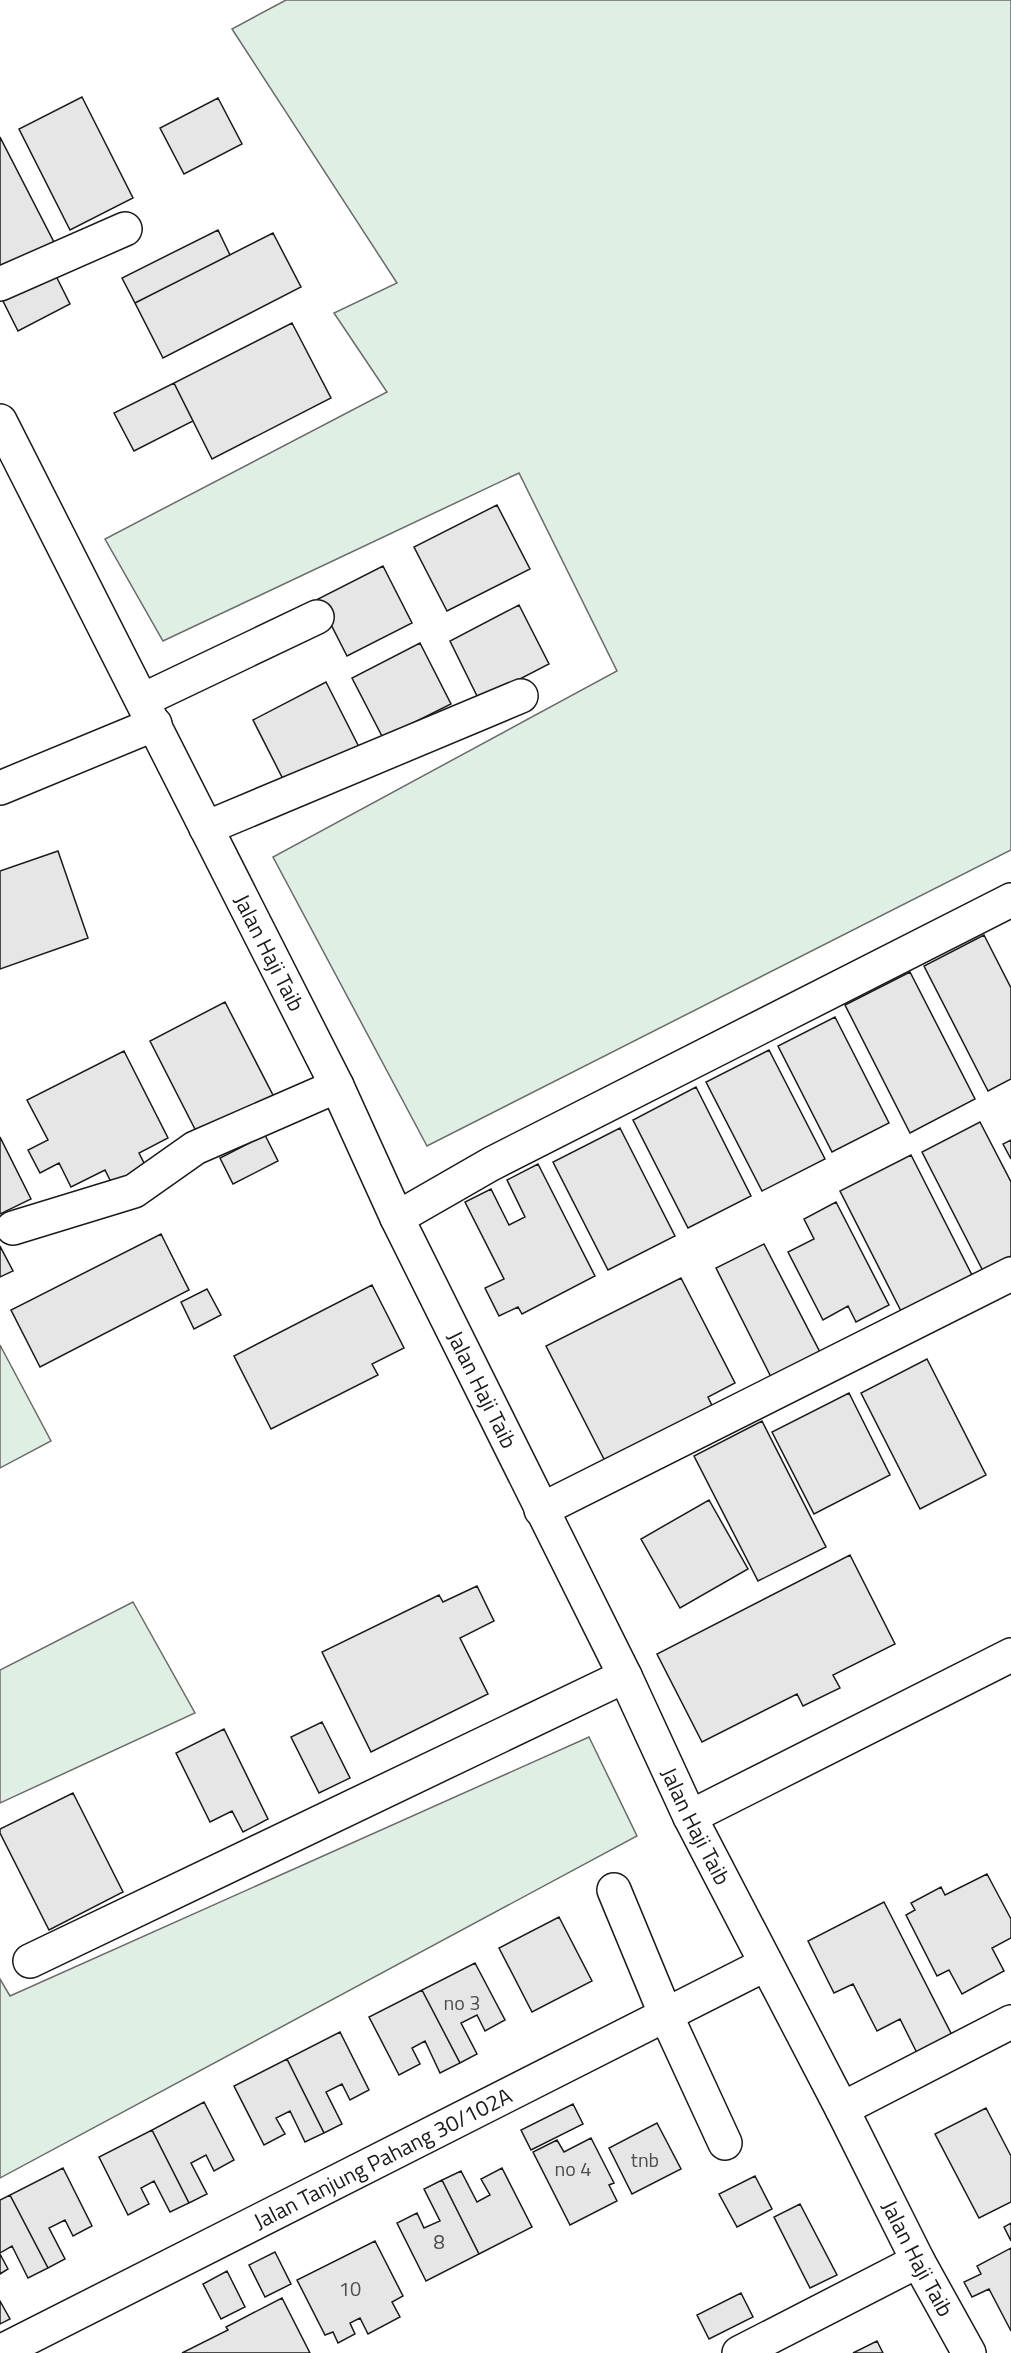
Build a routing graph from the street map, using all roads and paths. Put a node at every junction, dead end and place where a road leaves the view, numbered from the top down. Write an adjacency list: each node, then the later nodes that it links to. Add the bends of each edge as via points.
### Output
1 (125, 229): 2 (street)
2 (0, 284)
3 (0, 421): 6 (street, Jalan Haji Taib)
4 (317, 616): 6 (street)
5 (521, 696): 8 (street)
6 (149, 712): 7 (street); 8 (street, Jalan Haji Taib)
7 (0, 788)
8 (206, 828): 10 (street, Jalan Haji Taib)
9 (1011, 900): 11 (street, via 491,1164)
10 (337, 1086): 11 (street, Jalan Haji Taib); 12 (street, via 195,1148 134,1191)
11 (397, 1218): 14 (street, Jalan Haji Taib)
12 (13, 1228)
13 (1011, 1274): 14 (street)
14 (541, 1510): 16 (street, Jalan Haji Taib)
15 (1011, 1655): 17 (street)
16 (625, 1677): 17 (street, Jalan Haji Taib); 19 (street)
17 (690, 1817): 20 (street, Jalan Haji Taib)
18 (614, 1890): 21 (street)
19 (30, 1961)
20 (766, 1964): 21 (street, Jalan Tanjung Pahang 30/102A); 23 (street, Jalan Haji Taib)
21 (665, 2013): 24 (street); 26 (street, Jalan Tanjung Pahang 30/102A)
22 (1011, 2022): 23 (street)
23 (842, 2109): 25 (street, Jalan Haji Taib)
24 (725, 2143)
25 (918, 2261): 27 (street); 28 (street, Jalan Haji Taib)
26 (0, 2352)
27 (739, 2353)
28 (969, 2353)

